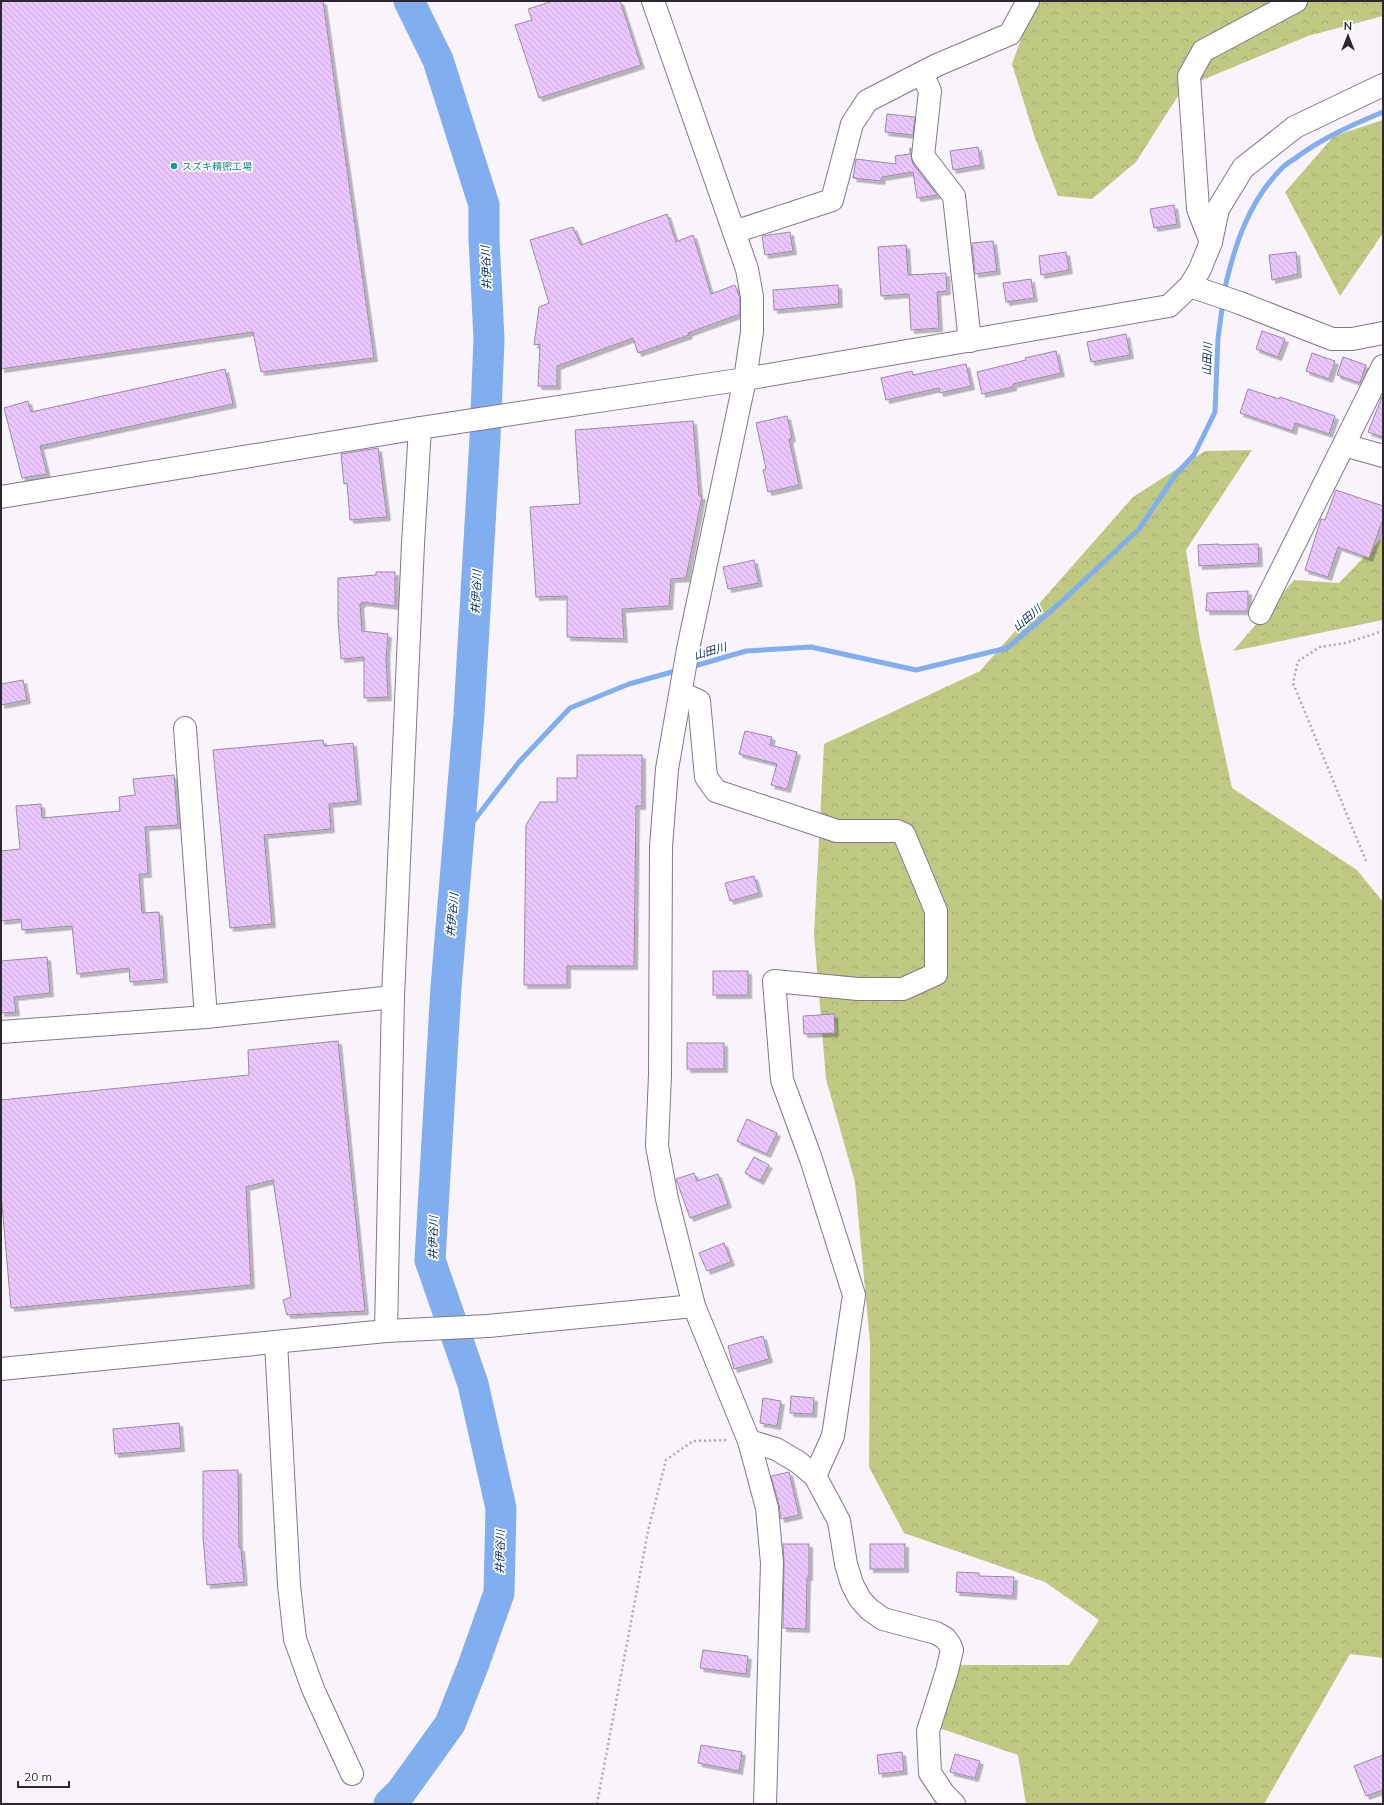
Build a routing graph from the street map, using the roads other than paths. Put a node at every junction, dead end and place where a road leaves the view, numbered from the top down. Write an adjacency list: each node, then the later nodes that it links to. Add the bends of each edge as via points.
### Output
1 (653, 1): 6 (street)
2 (1028, 1): 4 (street, via 1010,34)
3 (1296, 1): 7 (street, via 1203,51 1189,76 1198,209)
4 (922, 73): 6 (street, via 867,101 852,124 832,200); 10 (street, via 930,91 923,156 954,196)
5 (1383, 85): 7 (street, via 1295,127 1243,168 1218,209)
6 (734, 232): 12 (street, via 747,269 752,297 752,332)
7 (1210, 242): 8 (street, via 1200,269)
8 (1197, 288): 9 (street, via 1332,339 1352,339); 10 (street, via 1169,306)
9 (1383, 333)
10 (970, 341): 12 (street)
11 (1383, 366): 14 (street)
12 (745, 379): 13 (street); 18 (street)
13 (420, 428): 16 (street); 20 (street)
14 (1344, 445): 15 (street); 17 (street)
15 (1383, 456)
16 (1, 497)
17 (1260, 614)
18 (682, 688): 23 (street, via 667,769 661,847 660,1075 657,1146); 28 (street, via 699,701 706,777 716,791 837,831 897,831 904,834 936,911 936,974 903,989 858,989 774,981 782,1080 811,1159 854,1295 833,1436)
19 (186, 728): 21 (street)
20 (393, 997): 21 (street); 24 (street)
21 (206, 1017): 22 (street)
22 (1, 1032)
23 (694, 1306): 24 (street, via 488,1326); 27 (street)
24 (395, 1331): 25 (street)
25 (276, 1342): 26 (street); 29 (street, via 289,1585 295,1639 313,1689)
26 (1, 1369)
27 (749, 1441): 28 (street, via 776,1449); 30 (street, via 767,1508 772,1563)
28 (815, 1476): 31 (street, via 839,1521 846,1564 860,1599 883,1619 936,1633 945,1638 950,1645 952,1650 947,1671 928,1731 930,1772)
29 (352, 1774)
30 (764, 1804)
31 (954, 1804)

